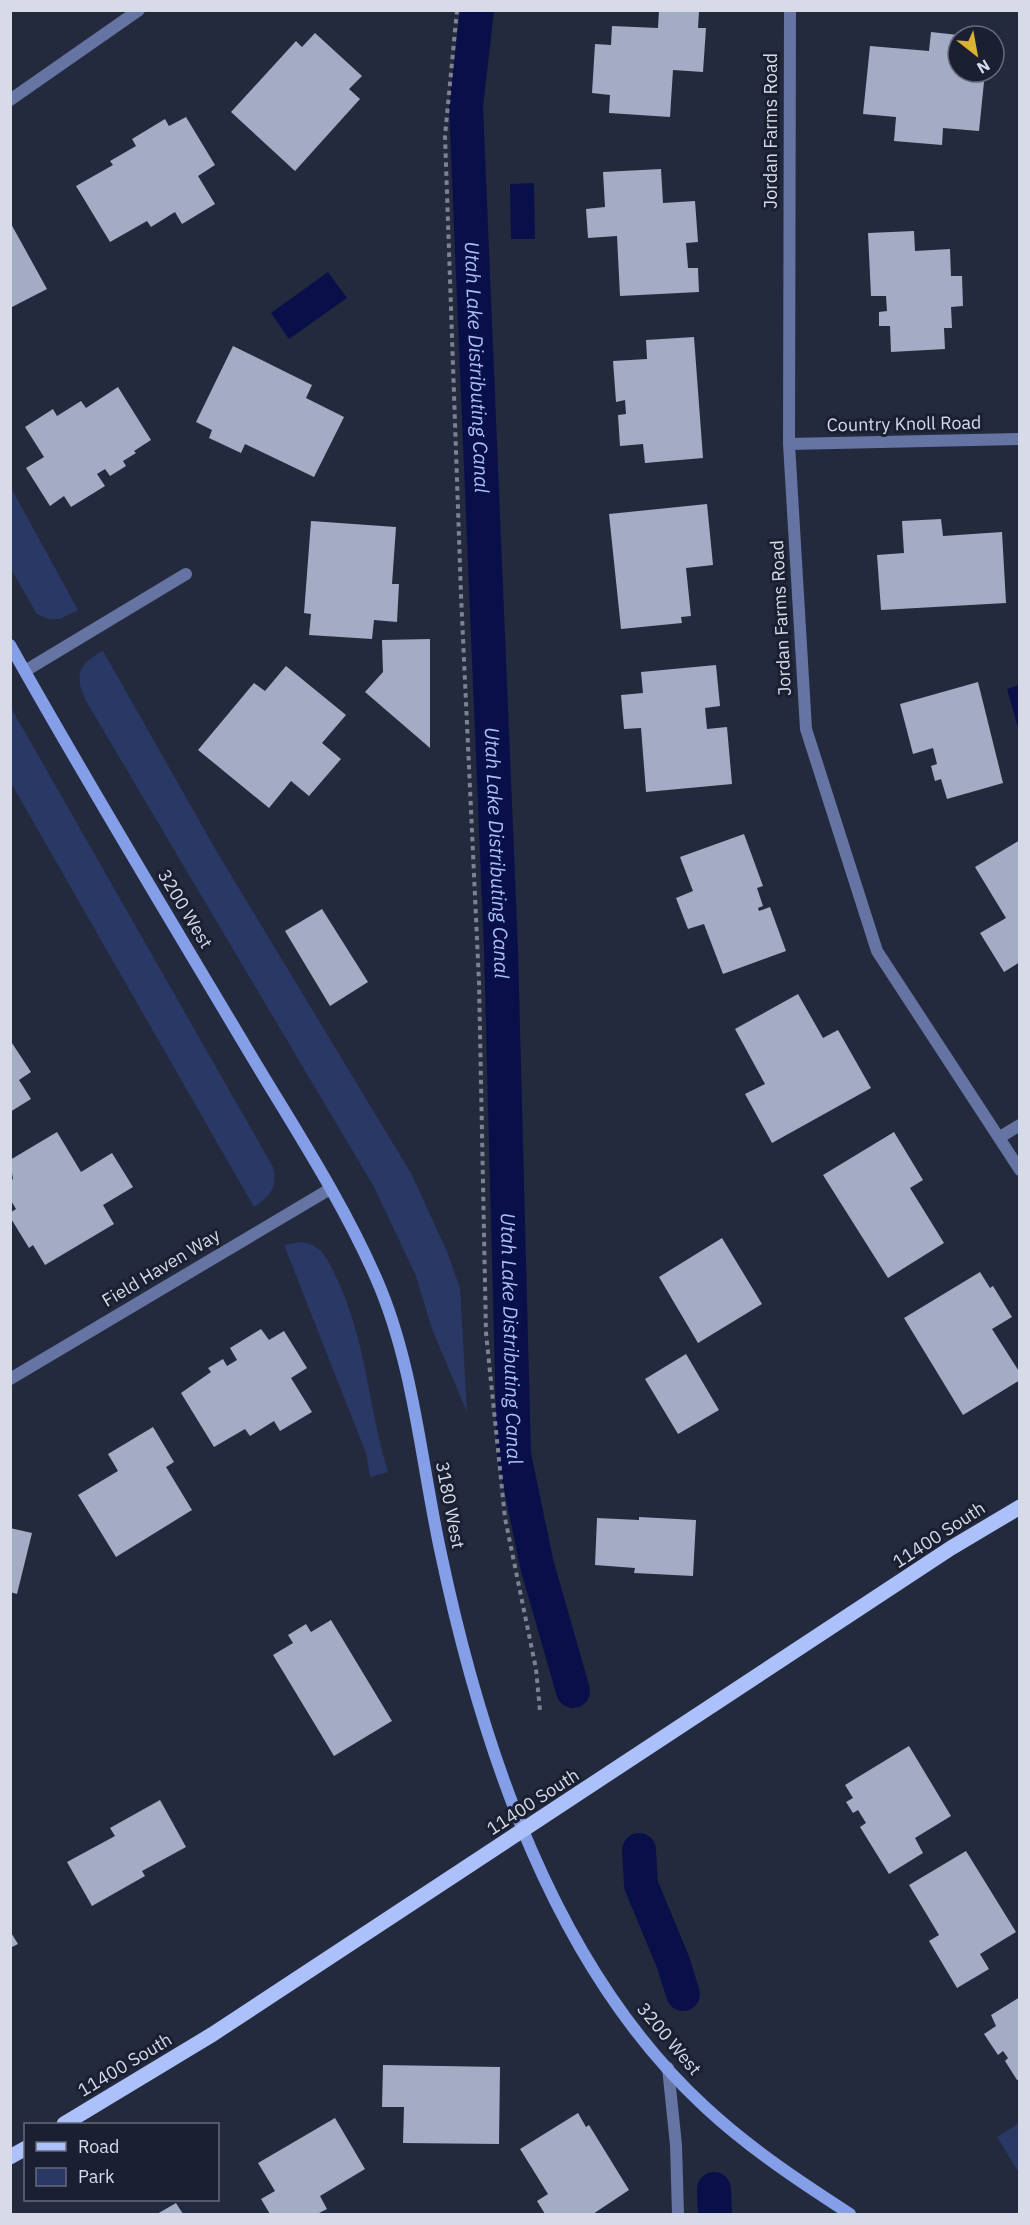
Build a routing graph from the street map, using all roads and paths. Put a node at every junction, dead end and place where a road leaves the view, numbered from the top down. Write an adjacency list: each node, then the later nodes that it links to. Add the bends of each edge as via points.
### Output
1 (139, 10): 4 (street)
2 (457, 10): 16 (path, via 445,136 479,982 486,1333 505,1518 536,1669)
3 (790, 10): 6 (street, Jordan Farms Road)
4 (10, 100)
5 (1020, 439): 6 (street, Country Knoll Road)
6 (789, 444): 11 (street, Jordan Farms Road, via 806,729 877,951)
7 (186, 573): 9 (street)
8 (10, 645): 9 (street, 3200 West)
9 (25, 671): 13 (street, 3200 West)
10 (1020, 1125): 11 (street)
11 (1000, 1137): 12 (street, Jordan Farms Road)
12 (1020, 1170)
13 (330, 1189): 14 (street, Field Haven Way); 17 (street, 3180 West, via 359,1241 391,1320 466,1666)
14 (10, 1379)
15 (1020, 1507): 17 (main road, 11400 South, via 951,1548)
16 (540, 1711)
17 (523, 1832): 18 (street, 3200 West, via 562,1916 592,1966); 19 (main road, 11400 South, via 213,2034)
18 (668, 2068): 22 (street); 23 (street, 3200 West, via 739,2137)
19 (66, 2123)
20 (24, 2149): 21 (main road)
21 (10, 2157)
22 (678, 2214)
23 (850, 2214)

